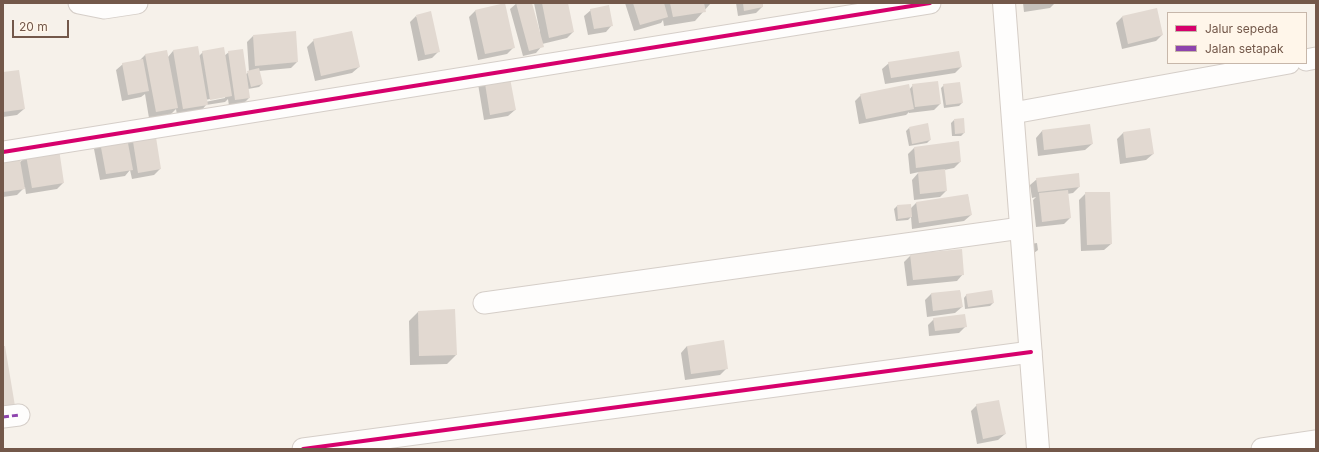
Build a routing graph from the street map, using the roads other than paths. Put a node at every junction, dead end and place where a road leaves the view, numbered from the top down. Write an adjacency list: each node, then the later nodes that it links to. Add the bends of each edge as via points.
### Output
1 (79, 3): 2 (street, via 104,8)
2 (137, 3)
3 (930, 3): 7 (street)
4 (1004, 3): 6 (street)
5 (1283, 64): 6 (street)
6 (1013, 113): 8 (street)
7 (3, 152)
8 (1021, 228): 9 (street); 10 (street)
9 (484, 303)
10 (1031, 352): 12 (street); 13 (street)
11 (1316, 441): 14 (street)
12 (303, 449)
13 (1038, 449)
14 (1262, 449)

